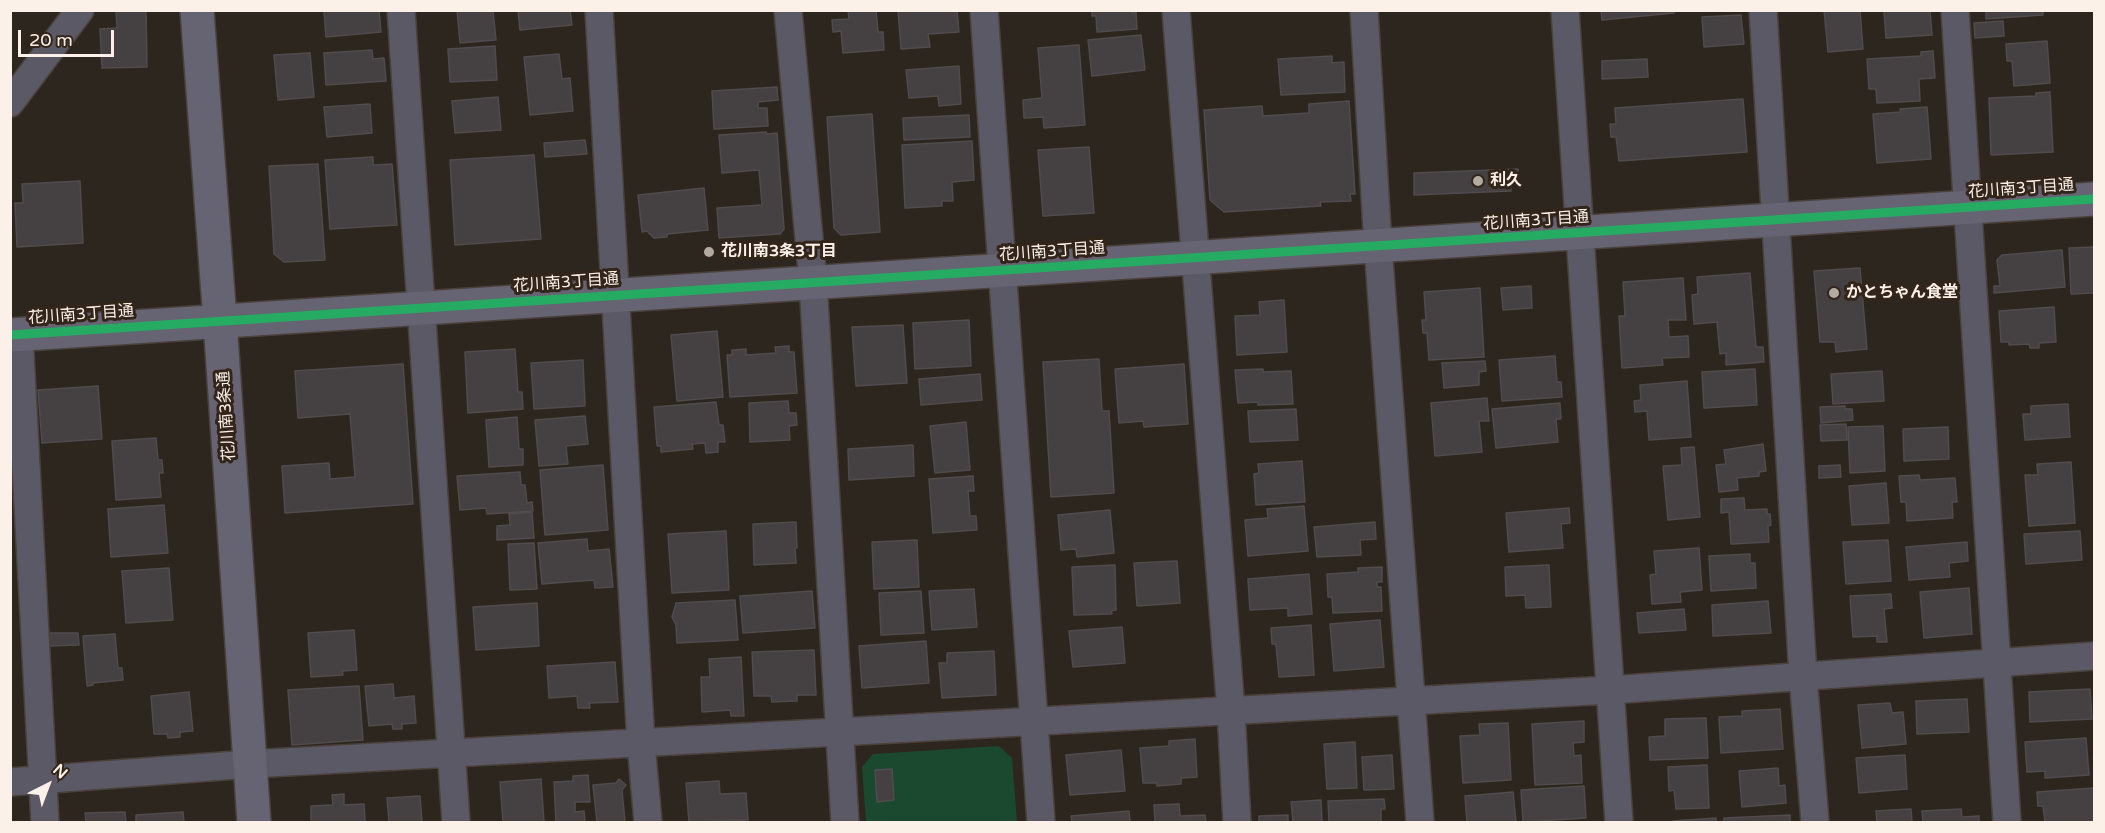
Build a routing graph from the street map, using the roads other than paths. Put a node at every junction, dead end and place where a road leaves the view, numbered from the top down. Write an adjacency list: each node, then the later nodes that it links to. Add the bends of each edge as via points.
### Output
1 (80, 10): 12 (street)
2 (197, 10): 23 (street, 花川南3条通)
3 (401, 10): 22 (street)
4 (599, 10): 21 (street)
5 (788, 10): 20 (street)
6 (984, 10): 19 (street)
7 (1176, 10): 18 (street)
8 (1364, 10): 17 (street)
9 (1565, 10): 16 (street)
10 (1763, 10): 15 (street)
11 (1955, 10): 14 (street)
12 (10, 103)
13 (2094, 200): 14 (street, 花川南3丁目通)
14 (1966, 208): 15 (street, 花川南3丁目通); 26 (street)
15 (1777, 220): 16 (street, 花川南3丁目通); 27 (street)
16 (1580, 233): 17 (street, 花川南3丁目通); 28 (street)
17 (1378, 246): 18 (street, 花川南3丁目通); 29 (street)
18 (1195, 258): 19 (street, 花川南3丁目通); 30 (street)
19 (1003, 270): 20 (street, 花川南3丁目通); 31 (street)
20 (813, 282): 21 (street, 花川南3丁目通); 32 (street)
21 (617, 295): 22 (street, 花川南3丁目通); 33 (street)
22 (420, 307): 23 (street, 花川南3丁目通); 34 (street)
23 (220, 321): 24 (street, 花川南3丁目通); 35 (street, 花川南3条通)
24 (15, 335): 36 (street)
25 (2094, 656): 26 (street)
26 (1997, 663): 27 (street); 48 (street)
27 (1803, 676): 28 (street); 47 (street)
28 (1610, 690): 29 (street); 46 (street)
29 (1412, 700): 30 (street); 45 (street)
30 (1231, 711): 31 (street); 44 (street)
31 (1035, 721): 32 (street); 43 (street)
32 (838, 732): 33 (street); 42 (street)
33 (641, 743): 34 (street); 41 (street)
34 (451, 754): 35 (street); 40 (street)
35 (250, 764): 36 (street); 39 (street, 花川南3条通)
36 (42, 780): 37 (street); 38 (street)
37 (10, 782)
38 (45, 822)
39 (254, 822)
40 (456, 822)
41 (648, 822)
42 (845, 822)
43 (1041, 822)
44 (1237, 822)
45 (1420, 822)
46 (1619, 822)
47 (1815, 822)
48 (2007, 822)

